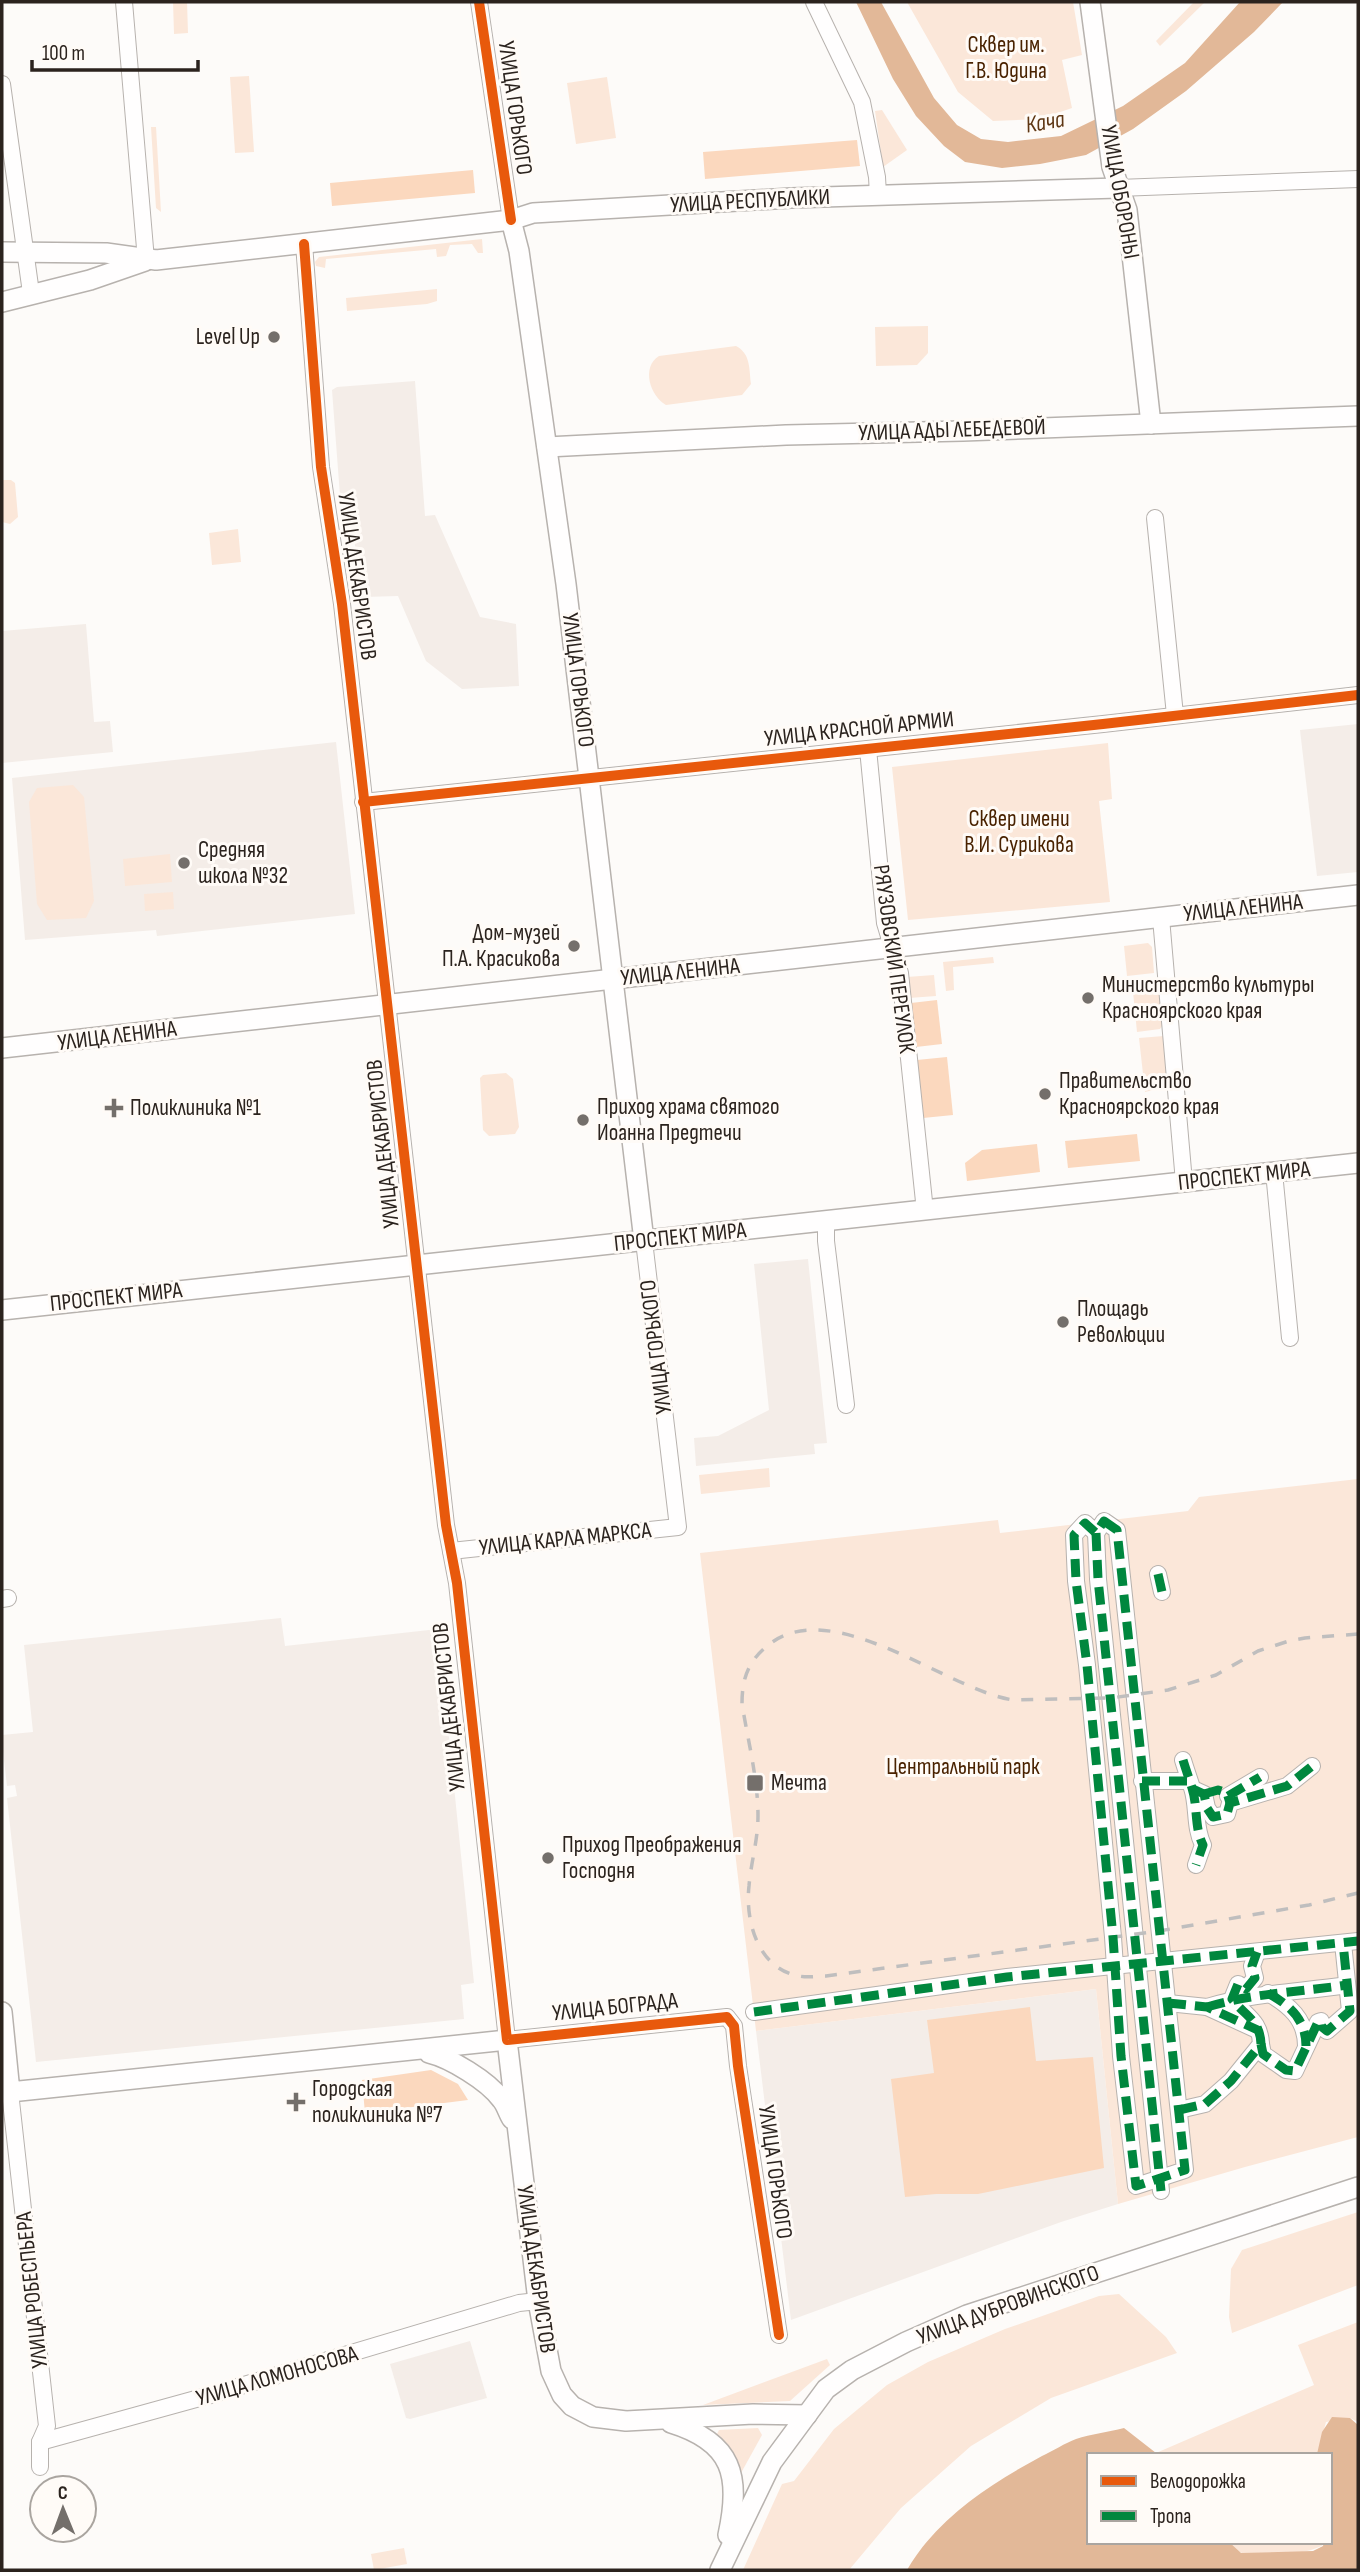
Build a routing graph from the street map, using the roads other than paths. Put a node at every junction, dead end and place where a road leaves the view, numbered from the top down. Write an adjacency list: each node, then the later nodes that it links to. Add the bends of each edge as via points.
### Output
1 (124, 2): 13 (street)
2 (480, 2): 9 (street, УЛИЦА ГОРЬКОГО)
3 (814, 2): 8 (street, via 862,102)
4 (1090, 2): 7 (main road, УЛИЦА ОБОРОНЫ)
5 (2, 84): 12 (street)
6 (1358, 179): 7 (street, УЛИЦА РЕСПУБЛИКИ)
7 (1118, 188): 8 (main road, УЛИЦА РЕСПУБЛИКИ); 17 (main road, УЛИЦА ОБОРОНЫ, via 1127,210)
8 (878, 195): 9 (main road, УЛИЦА РЕСПУБЛИКИ, via 533,213)
9 (511, 220): 10 (main road, УЛИЦА РЕСПУБЛИКИ); 18 (main road, УЛИЦА ГОРЬКОГО)
10 (304, 244): 13 (main road, УЛИЦА РЕСПУБЛИКИ); 24 (street, УЛИЦА ДЕКАБРИСТОВ, via 321,467 342,604)
11 (2, 251): 12 (main road, УЛИЦА РЕСПУБЛИКИ)
12 (26, 252): 13 (main road, УЛИЦА РЕСПУБЛИКИ, via 106,253); 14 (street)
13 (145, 260): 14 (main road, УЛИЦА РЕСПУБЛИКИ, via 90,280)
14 (31, 293): 15 (main road, УЛИЦА РЕСПУБЛИКИ)
15 (2, 302)
16 (1358, 416): 17 (main road, УЛИЦА АДЫ ЛЕБЕДЕВОЙ)
17 (1151, 424): 18 (main road, УЛИЦА АДЫ ЛЕБЕДЕВОЙ)
18 (547, 447): 23 (main road, УЛИЦА ГОРЬКОГО)
19 (1155, 518): 21 (street)
20 (1358, 695): 21 (street, УЛИЦА КРАСНОЙ АРМИИ)
21 (1175, 715): 22 (street, УЛИЦА КРАСНОЙ АРМИИ)
22 (868, 749): 23 (street, УЛИЦА КРАСНОЙ АРМИИ); 27 (street, РЯУЗОВСКИЙ ПЕРЕУЛОК, via 885,923)
23 (590, 778): 24 (street, УЛИЦА КРАСНОЙ АРМИИ); 28 (main road, УЛИЦА ГОРЬКОГО)
24 (363, 802): 29 (street, УЛИЦА ДЕКАБРИСТОВ)
25 (1358, 895): 26 (main road, УЛИЦА ЛЕНИНА)
26 (1161, 918): 27 (main road, УЛИЦА ЛЕНИНА); 33 (street)
27 (893, 948): 28 (main road, УЛИЦА ЛЕНИНА); 34 (street, РЯУЗОВСКИЙ ПЕРЕУЛОК, via 900,973)
28 (613, 979): 29 (main road, УЛИЦА ЛЕНИНА); 36 (main road, УЛИЦА ГОРЬКОГО)
29 (388, 1003): 30 (main road, УЛИЦА ЛЕНИНА); 37 (street, УЛИЦА ДЕКАБРИСТОВ)
30 (2, 1048)
31 (1358, 1163): 32 (main road, ПРОСПЕКТ МИРА)
32 (1274, 1172): 33 (main road, ПРОСПЕКТ МИРА); 39 (street)
33 (1184, 1182): 34 (main road, ПРОСПЕКТ МИРА)
34 (925, 1211): 35 (main road, ПРОСПЕКТ МИРА)
35 (826, 1222): 36 (main road, ПРОСПЕКТ МИРА); 40 (street)
36 (644, 1241): 37 (main road, ПРОСПЕКТ МИРА); 41 (street, УЛИЦА ГОРЬКОГО)
37 (417, 1265): 38 (main road, ПРОСПЕКТ МИРА); 43 (street, УЛИЦА ДЕКАБРИСТОВ)
38 (2, 1310)
39 (1290, 1338)
40 (846, 1405)
41 (678, 1527): 43 (street, УЛИЦА КАРЛА МАРКСА)
42 (1096, 1533): 48 (street, via 1104,1521 1117,1531); 57 (street); 58 (street, via 1085,1523 1074,1535 1076,1581)
43 (451, 1551): 68 (street, УЛИЦА ДЕКАБРИСТОВ)
44 (1158, 1574): 45 (street)
45 (1162, 1592)
46 (1184, 1760): 49 (street)
47 (1312, 1766): 50 (street, via 1287,1786 1257,1785)
48 (1143, 1781): 49 (street); 56 (street)
49 (1195, 1788): 50 (street, via 1218,1790); 51 (street); 52 (street, via 1197,1834)
50 (1229, 1799): 51 (street, via 1227,1814)
51 (1213, 1817): 52 (street)
52 (1203, 1845): 53 (street)
53 (1196, 1865)
54 (1351, 1942): 55 (street); 59 (street)
55 (1257, 1952): 56 (street); 61 (street, via 1252,1966 1255,1979 1246,1989 1238,1984)
56 (1163, 1959): 57 (street); 62 (street)
57 (1138, 1962): 58 (street); 74 (street)
58 (1116, 1965): 65 (street); 74 (street, via 1136,2186)
59 (1348, 1985): 60 (street); 69 (street, via 1350,2011 1327,2031 1318,2022)
60 (1268, 1993): 61 (street); 69 (street, via 1295,2013)
61 (1232, 1999): 63 (street); 67 (street, via 1253,2019)
62 (1168, 2003): 63 (street); 72 (street)
63 (1207, 2007): 67 (street)
64 (2, 2012): 71 (main road, УЛИЦА РОБЕСПЬЕРА)
65 (754, 2012)
66 (727, 2017): 68 (street, УЛИЦА БОГРАДА); 77 (street, УЛИЦА ГОРЬКОГО, via 734,2026)
67 (1260, 2038): 69 (street, via 1263,2054 1286,2070 1295,2071); 72 (street, via 1231,2081 1205,2104)
68 (507, 2040): 70 (main road, УЛИЦА БОГРАДА); 73 (main road, УЛИЦА ДЕКАБРИСТОВ)
69 (1306, 2046)
70 (420, 2050): 71 (main road, УЛИЦА БОГРАДА); 73 (main road, via 456,2063 501,2098)
71 (6, 2092): 80 (street, УЛИЦА РОБЕСПЬЕРА, via 47,2426)
72 (1179, 2110): 74 (street, via 1185,2170)
73 (517, 2130): 76 (main road, УЛИЦА ДЕКАБРИСТОВ)
74 (1161, 2185)
75 (1358, 2187): 78 (main road, УЛИЦА ДУБРОВИНСКОГО, via 967,2315 852,2370 826,2389)
76 (538, 2301): 79 (main road, УЛИЦА ДЕКАБРИСТОВ, via 555,2383 572,2406 593,2417); 80 (street, УЛИЦА ЛОМОНОСОВА)
77 (779, 2335)
78 (807, 2415): 79 (main road, УЛИЦА ДЕКАБРИСТОВ); 82 (main road, УЛИЦА ДУБРОВИНСКОГО, via 772,2462)
79 (657, 2419): 82 (main road, via 705,2436 726,2460 733,2508)
80 (40, 2442): 81 (street)
81 (40, 2467)
82 (721, 2569)

